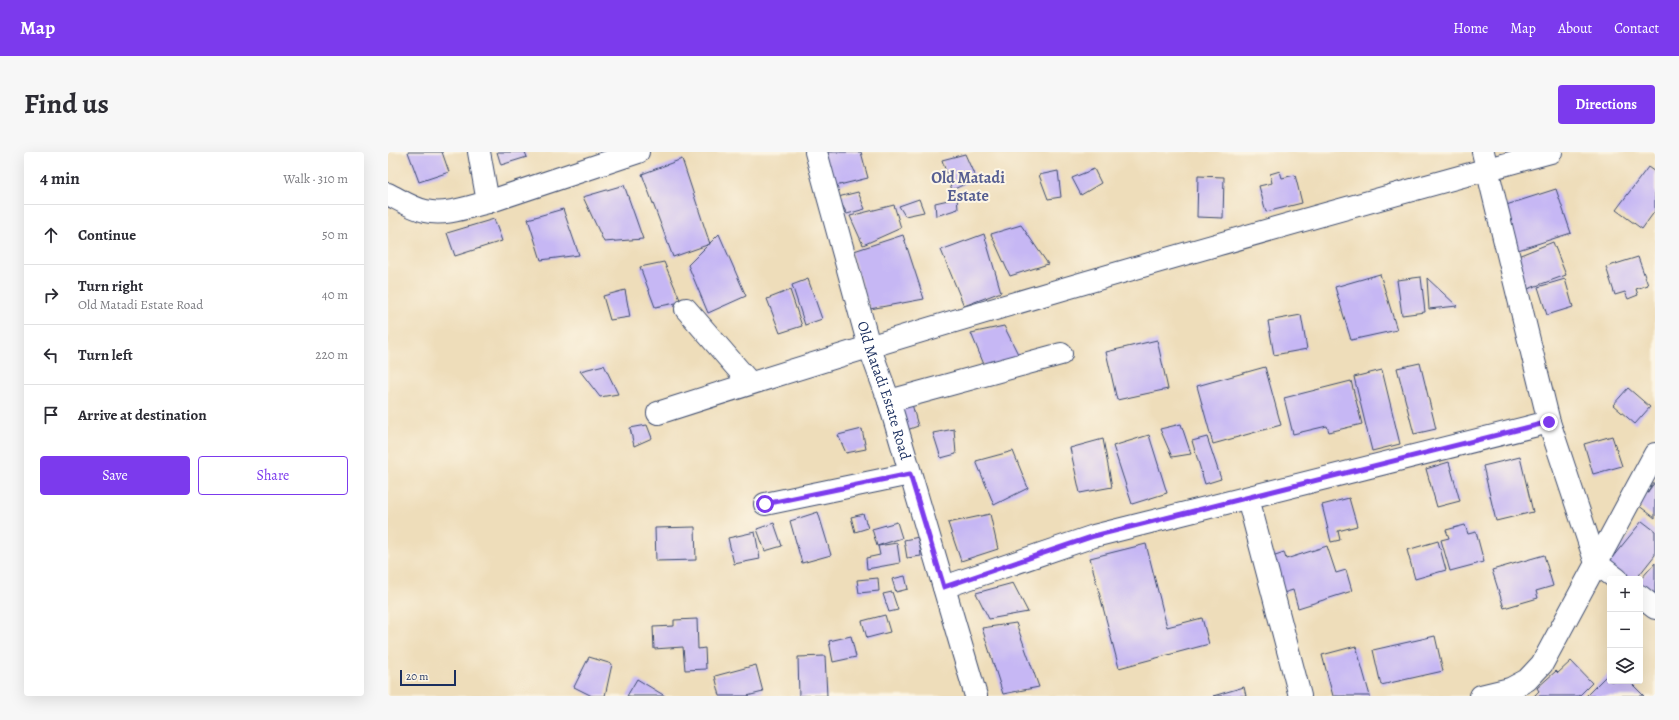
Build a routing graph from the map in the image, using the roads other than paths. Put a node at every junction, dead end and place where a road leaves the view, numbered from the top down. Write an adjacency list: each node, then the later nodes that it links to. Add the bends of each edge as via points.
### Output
1 (478, 152): 7 (street)
2 (638, 152): 7 (street)
3 (816, 152): 9 (street, Old Matadi Estate Road)
4 (1552, 152): 5 (street)
5 (1485, 161): 9 (street); 14 (street)
6 (388, 194): 7 (street, via 427,211 446,212)
7 (488, 202)
8 (686, 309): 11 (street)
9 (869, 346): 11 (street); 12 (street, Old Matadi Estate Road)
10 (1061, 354): 12 (street)
11 (750, 383): 13 (street)
12 (889, 402): 16 (street, Old Matadi Estate Road)
13 (658, 413)
14 (1549, 422): 17 (street); 19 (street)
15 (1655, 454): 19 (street)
16 (910, 474): 18 (street); 21 (street, Old Matadi Estate Road)
17 (1248, 498): 21 (street, via 1094,536); 25 (street)
18 (765, 504)
19 (1596, 563): 20 (street); 26 (street, via 1542,664 1527,680 1510,689)
20 (1613, 576)
21 (944, 587): 24 (street, Old Matadi Estate Road)
22 (1643, 598): 23 (street)
23 (1655, 608)
24 (976, 696)
25 (1300, 696)
26 (1481, 696)

